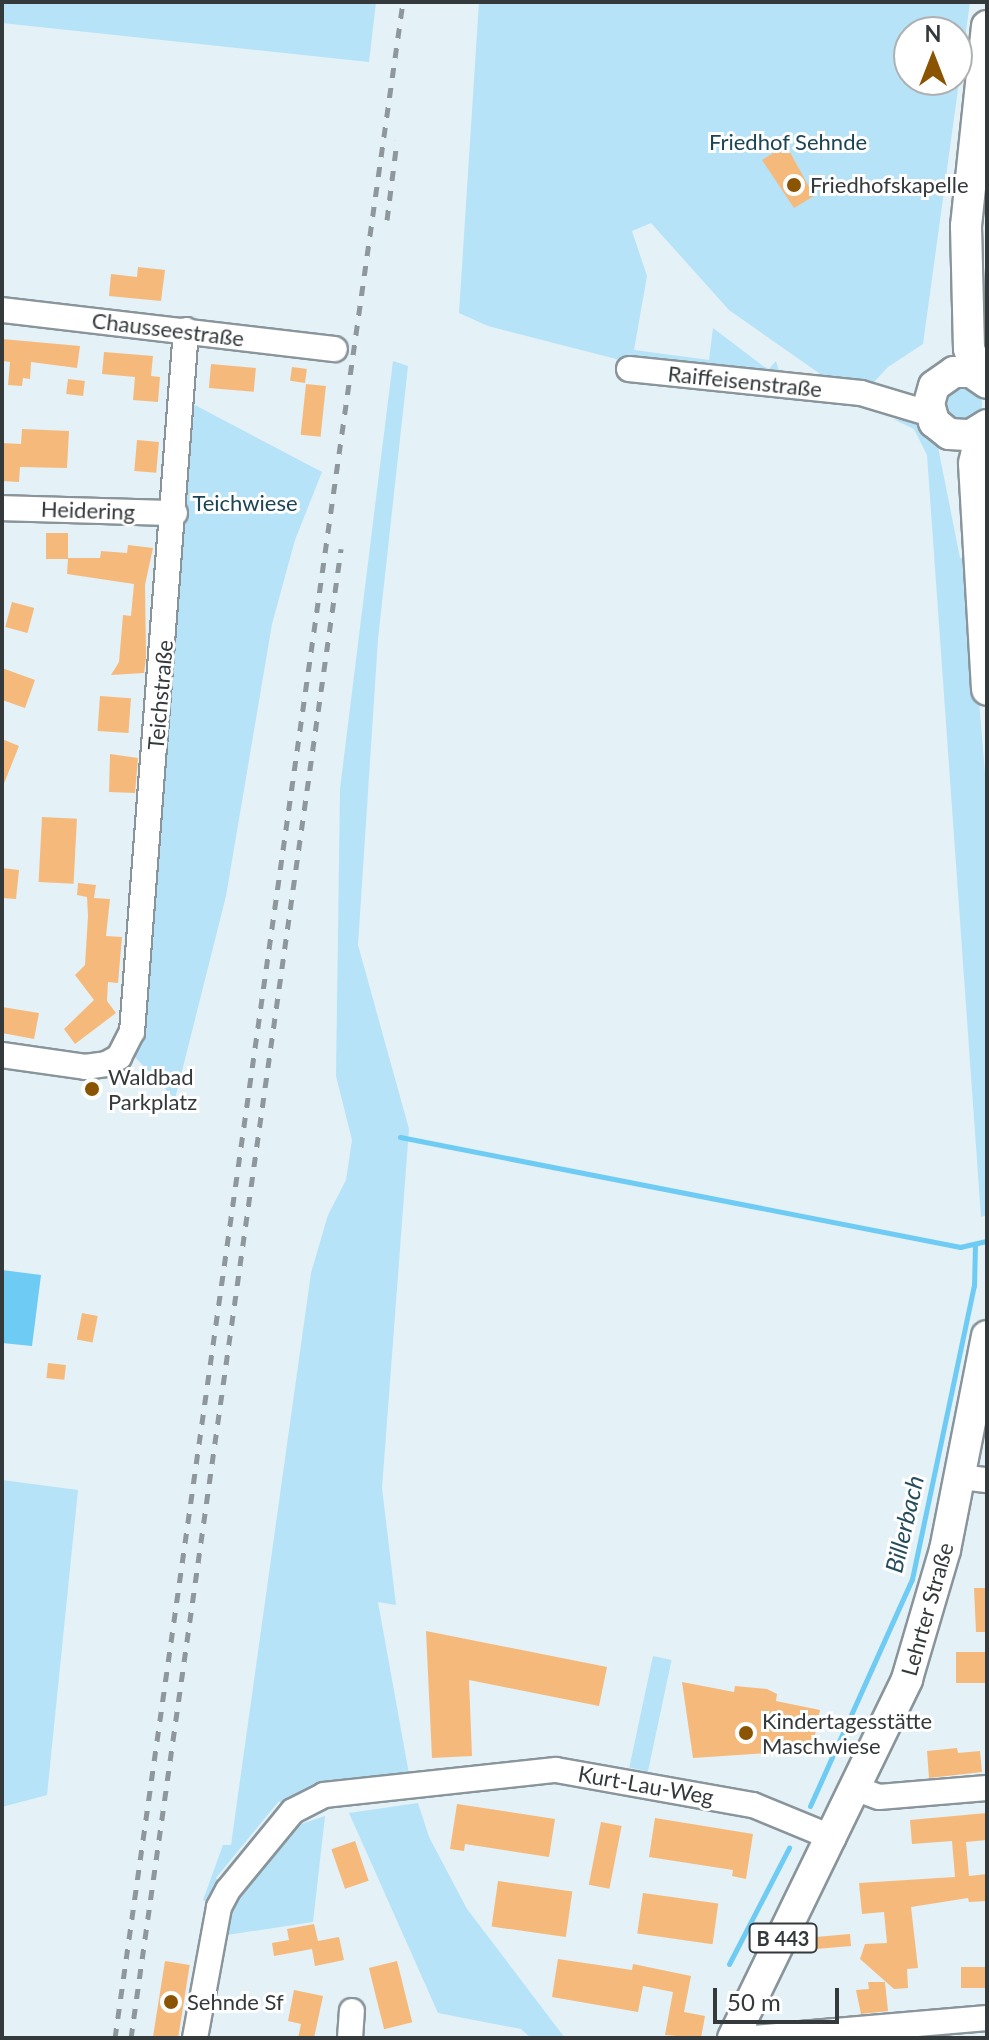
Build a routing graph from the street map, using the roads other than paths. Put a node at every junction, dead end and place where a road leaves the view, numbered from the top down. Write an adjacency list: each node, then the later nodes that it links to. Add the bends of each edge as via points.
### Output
1 (987, 26): 2 (main road)
2 (966, 226): 7 (main road, via 969,349); 8 (main road, via 953,363)
3 (2, 310): 4 (street, Chausseestraße)
4 (186, 330): 5 (street, Chausseestraße); 11 (street, Teichstraße)
5 (335, 349)
6 (629, 369): 8 (street, Raiffeisenstraße)
7 (983, 379): 8 (main road, via 962,371)
8 (940, 402): 9 (main road); 12 (main road, via 958,459)
9 (984, 428): 12 (main road, via 974,463)
10 (2, 508): 11 (street, Heidering)
11 (175, 513): 14 (street, Teichstraße, via 132,1032 119,1057 85,1067)
12 (978, 575): 13 (main road)
13 (987, 690)
14 (2, 1055)
15 (987, 1336): 16 (main road, Lehrter Straße / B 443)
16 (974, 1478): 18 (main road, Lehrter Straße / B 443, via 907,1679)
17 (987, 1788): 18 (street, via 879,1797)
18 (857, 1789): 19 (main road, Lehrter Straße / B 443)
19 (833, 1838): 22 (main road, Lehrter Straße / B 443); 23 (street, Kurt-Lau-Weg, via 753,1805 586,1774 529,1770 306,1801 240,1875 219,1907)
20 (352, 2011): 24 (street)
21 (987, 2018): 22 (street, via 754,2038)
22 (735, 2034)
23 (195, 2038)
24 (350, 2038)

